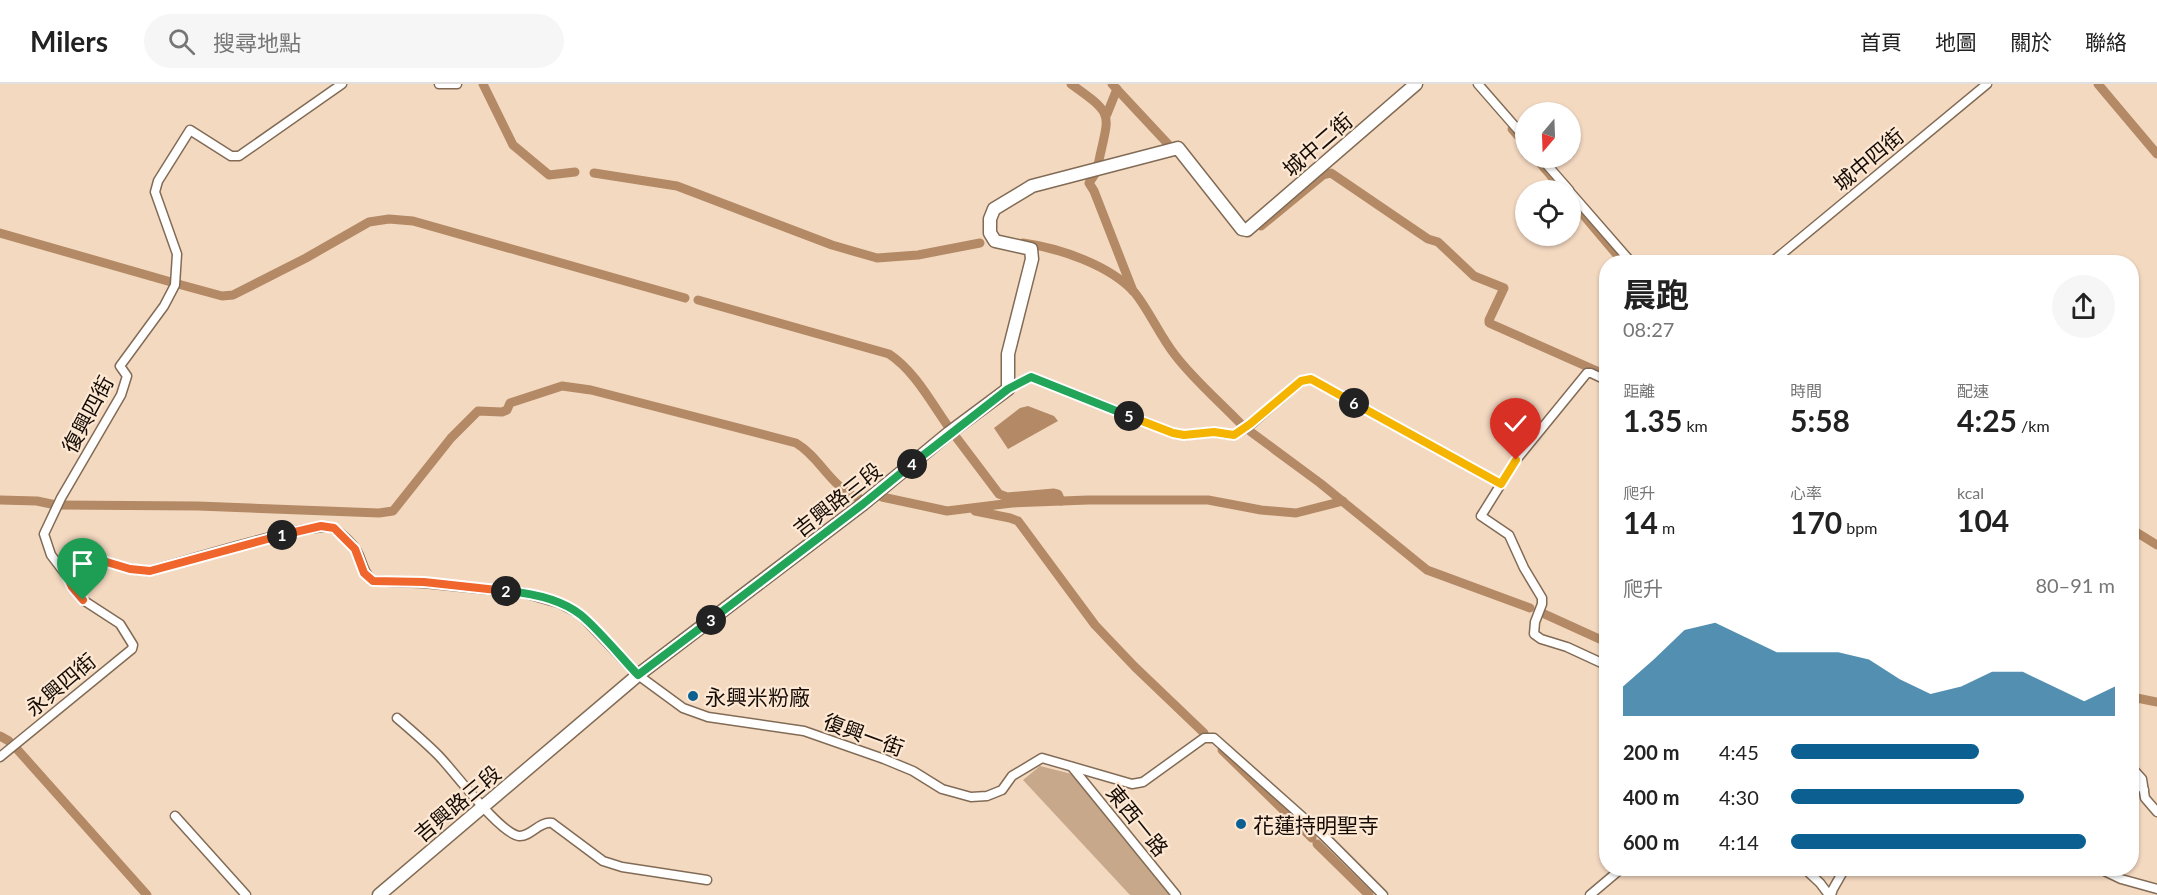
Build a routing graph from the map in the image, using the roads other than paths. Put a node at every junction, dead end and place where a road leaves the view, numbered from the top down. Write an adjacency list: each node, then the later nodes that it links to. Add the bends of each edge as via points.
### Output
1 (342, 84): 16 (street, 復興四街, via 239,156 231,156 190,130 158,181 155,192 177,254 175,285 120,366 127,376 121,395 44,534 51,555)
2 (439, 84): 3 (street)
3 (457, 84)
4 (1416, 84): 14 (street, 城中二街, via 1247,230 1242,229 1178,148 1032,186 994,209 990,233 995,241 1032,252 1008,354)
5 (1478, 84): 7 (street)
6 (1987, 84): 12 (street, 城中四街)
7 (1515, 127)
8 (1550, 168): 9 (street)
9 (1560, 180)
10 (1581, 204): 11 (street)
11 (1625, 255)
12 (1780, 255)
13 (1599, 377): 15 (street, via 1587,373)
14 (1008, 389): 15 (street, via 1031,377 1173,433 1234,435 1301,381 1311,379); 19 (street, 吉興路三段)
15 (1501, 484): 18 (street, via 1481,516 1509,535 1542,597 1534,634)
16 (67, 576): 17 (street, 復興四街, via 83,600 120,624 133,645); 19 (street, 復興一街, via 100,560 150,571 294,532 321,526 334,528 355,549 364,573 373,581 524,592 559,603 580,614)
17 (116, 661): 21 (street, 永興四街)
18 (1599, 662)
19 (638, 675): 22 (street, 復興一街, via 695,713 804,731 903,767 942,789 971,797 1002,790 1012,776 1042,758); 26 (street, 吉興路三段)
20 (397, 718): 26 (street, via 438,755)
21 (0, 757)
22 (1072, 767): 37 (street, 東西一路); 38 (street, 復興一街, via 1132,784 1143,782 1204,738 1214,738 1323,835)
23 (2139, 776): 25 (street)
24 (2139, 785): 25 (street)
25 (2144, 790): 27 (street, via 2145,798)
26 (482, 807): 33 (street, via 518,836 552,823 603,861); 35 (street, 吉興路三段)
27 (2157, 812)
28 (175, 816): 36 (street)
29 (1613, 876): 39 (street)
30 (1813, 876): 40 (street)
31 (1840, 876): 40 (street)
32 (2115, 876): 34 (street)
33 (707, 880)
34 (2157, 889)
35 (385, 893)
36 (246, 895)
37 (1176, 895)
38 (1383, 895)
39 (1590, 895)
40 (1830, 895)

